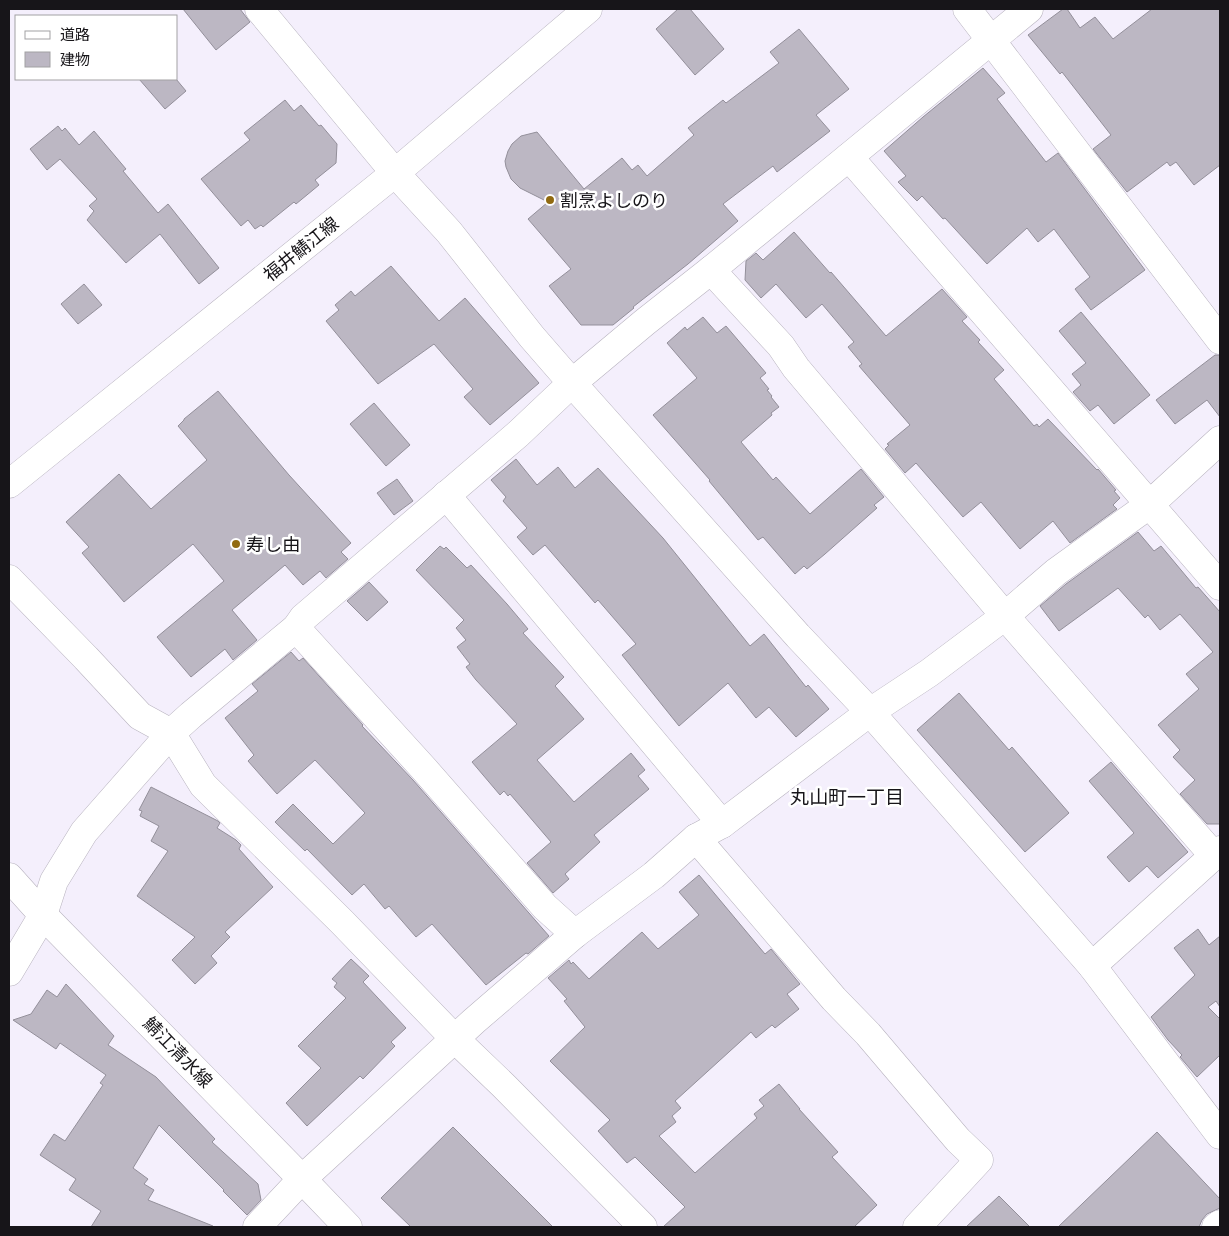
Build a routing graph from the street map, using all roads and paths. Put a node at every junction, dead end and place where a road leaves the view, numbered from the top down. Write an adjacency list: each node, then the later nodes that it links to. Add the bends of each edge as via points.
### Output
1 (259, 9): 7 (street)
2 (588, 9): 7 (street, 福井鯖江線)
3 (968, 9): 5 (street)
4 (1029, 9): 5 (street)
5 (992, 40): 6 (street); 9 (street)
6 (850, 157): 8 (street); 14 (street)
7 (395, 173): 10 (street, via 449,232); 12 (street, 福井鯖江線)
8 (711, 270): 10 (street); 17 (street, via 781,346 796,368)
9 (1220, 340)
10 (572, 383): 13 (street); 19 (street)
11 (1220, 440): 14 (street)
12 (9, 484)
13 (446, 495): 18 (street, via 303,618); 21 (street)
14 (1149, 505): 16 (street); 17 (street, via 1056,572)
15 (9, 579): 20 (street, via 140,716)
16 (1220, 586)
17 (1005, 616): 19 (street); 23 (street)
18 (296, 628): 20 (street); 26 (street, via 545,907)
19 (870, 712): 21 (street); 27 (street)
20 (170, 733): 25 (street, via 84,832 54,881); 29 (street, via 203,785)
21 (722, 824): 22 (street)
22 (696, 838): 26 (street, via 654,875); 36 (street, via 834,999 979,1160)
23 (1217, 853): 27 (street)
24 (9, 877): 25 (street, 鯖江清水線)
25 (43, 915): 28 (street); 31 (street, 鯖江清水線)
26 (575, 934): 29 (street)
27 (1092, 966): 30 (street)
28 (9, 972)
29 (455, 1038): 31 (street); 35 (street)
30 (1220, 1135)
31 (302, 1179): 33 (street); 34 (street, 鯖江清水線)
32 (1220, 1224): 37 (street)
33 (257, 1227)
34 (348, 1227)
35 (642, 1227)
36 (917, 1227)
37 (1216, 1227)

